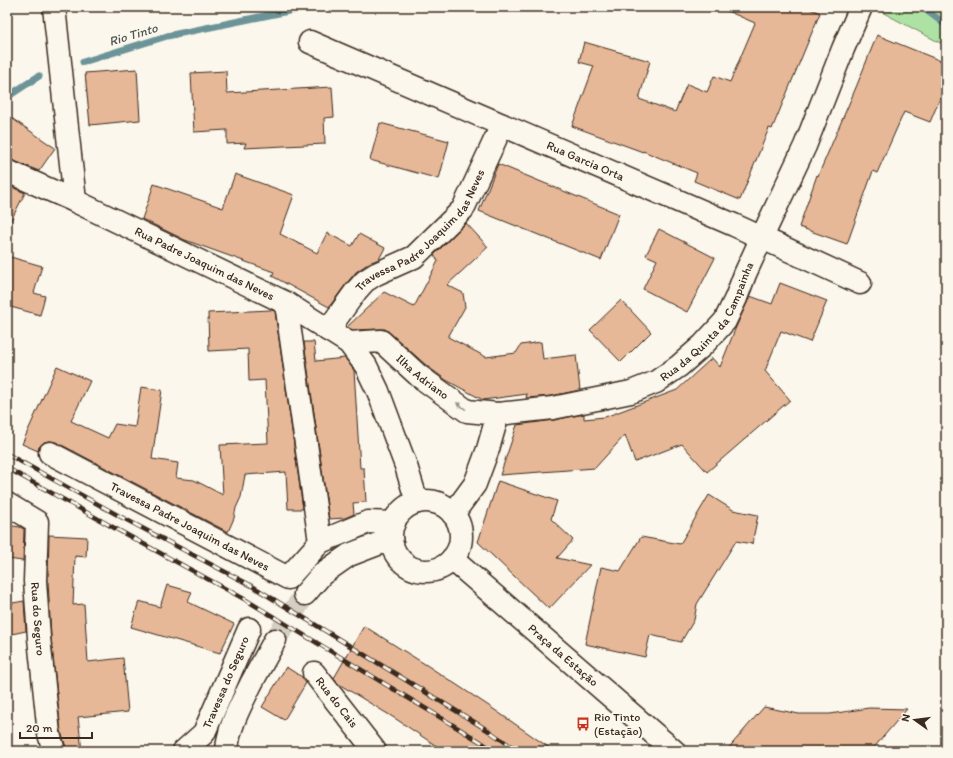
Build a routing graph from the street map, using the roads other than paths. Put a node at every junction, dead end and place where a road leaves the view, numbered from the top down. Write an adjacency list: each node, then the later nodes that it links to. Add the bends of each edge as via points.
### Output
1 (54, 7): 6 (street)
2 (861, 7): 7 (street, Rua da Quinta da Campainha, via 805,146)
3 (310, 42): 4 (street, Rua Garcia Orta)
4 (502, 125): 7 (street, Rua Garcia Orta); 10 (street, Travessa Padre Joaquim das Neves, via 463,209 414,257 365,281)
5 (7, 171): 6 (street, Rua Padre Joaquim das Neves)
6 (75, 202): 9 (street, Rua Padre Joaquim das Neves)
7 (762, 238): 8 (street, Rua Garcia Orta); 12 (street, Rua da Quinta da Campainha, via 724,321 703,345 656,382 631,392 553,408)
8 (860, 283)
9 (286, 303): 10 (street, Rua Padre Joaquim das Neves); 18 (street)
10 (328, 330): 11 (street, Rua Padre Joaquim das Neves)
11 (350, 343): 12 (street, Ilha Adriano, one-way to 11, via 467,410 419,376 380,341); 14 (street, Rua Padre Joaquim das Neves, via 366,366 378,392)
12 (498, 414): 16 (street, via 475,484)
13 (50, 453): 18 (street, Travessa Padre Joaquim das Neves, via 288,578)
14 (417, 502): 16 (street, via 443,506); 17 (street, via 403,510)
15 (7, 504): 24 (street, Rua do Seguro, via 38,522 35,581 49,734)
16 (453, 514): 19 (street, via 459,525 461,537)
17 (392, 531): 18 (street, Travessa Padre Joaquim das Neves, via 368,522); 19 (street, via 394,550 400,560 410,567 432,571); 20 (street, via 349,555 322,574)
18 (320, 542)
19 (452, 559): 28 (street, Praça da Estação)
20 (305, 594)
21 (249, 629): 25 (street, Travessa do Seguro, via 204,732)
22 (274, 640): 26 (street, via 240,706 232,726)
23 (314, 673): 27 (street, Rua do Cais)
24 (54, 751)
25 (184, 751)
26 (227, 751)
27 (374, 751)
28 (674, 751)

